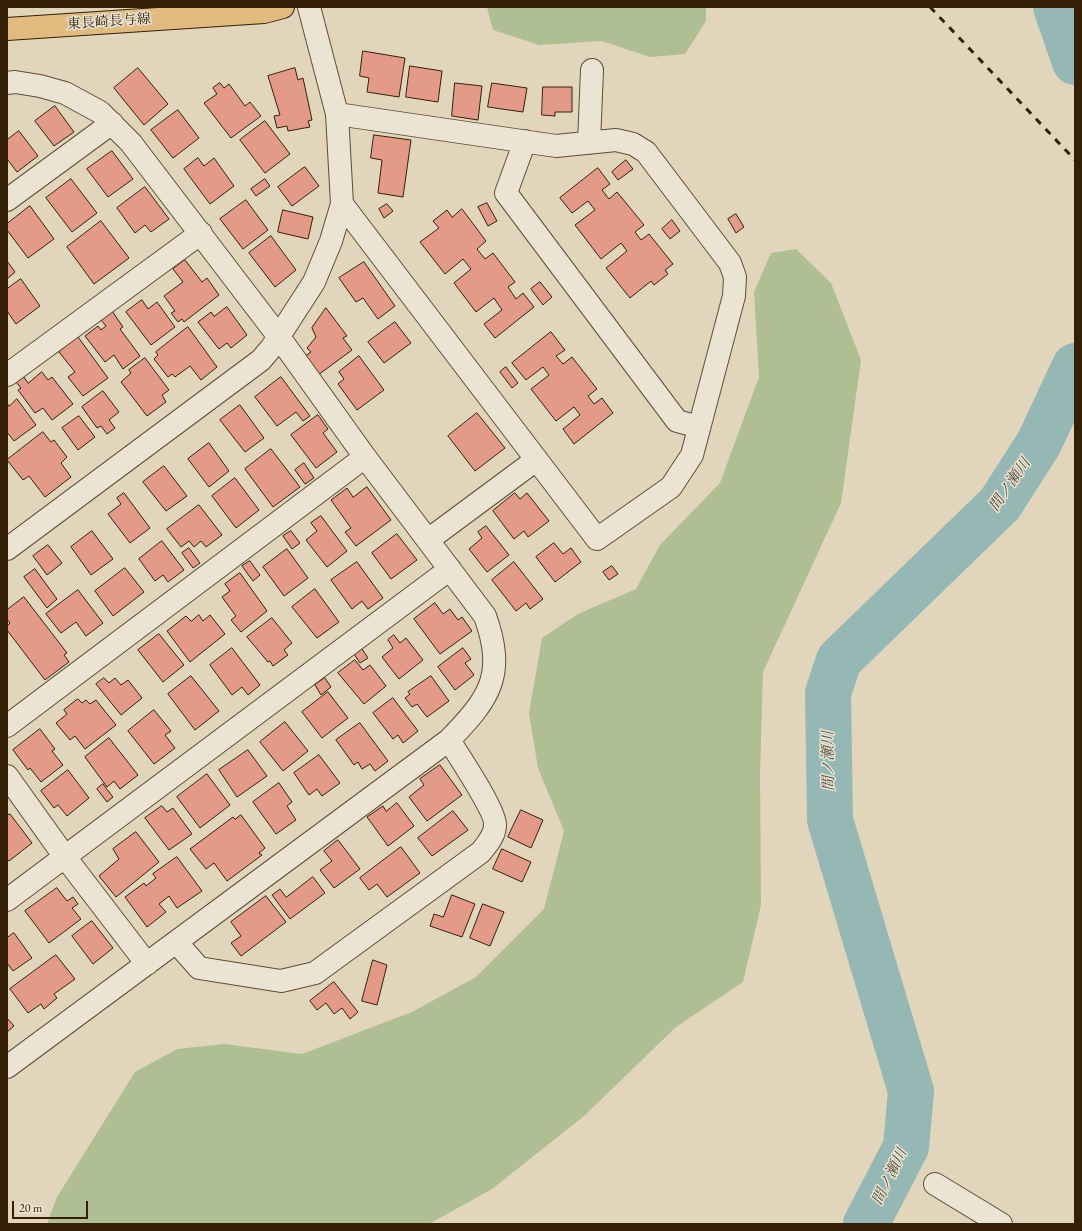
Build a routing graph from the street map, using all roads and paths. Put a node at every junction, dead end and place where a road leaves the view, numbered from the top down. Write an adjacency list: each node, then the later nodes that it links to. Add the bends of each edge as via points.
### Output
1 (283, 7): 3 (main road, 東長崎長与線, via 264,12)
2 (309, 7): 6 (street)
3 (7, 29)
4 (592, 70): 9 (street)
5 (7, 83): 7 (street, via 40,86 65,93 100,112)
6 (337, 114): 8 (street); 11 (street)
7 (112, 123): 10 (street); 12 (street, via 147,162)
8 (525, 141): 9 (street, via 556,146); 15 (street, via 506,193 677,421)
9 (589, 143): 15 (street, via 616,140 633,144 646,152 730,263 735,277 734,296)
10 (7, 200)
11 (342, 204): 13 (street, via 331,241 314,282); 17 (street)
12 (201, 233): 13 (street); 14 (street)
13 (279, 336): 16 (street); 19 (street, via 261,360)
14 (7, 375)
15 (699, 427): 17 (street, via 692,455 671,487 597,539)
16 (365, 458): 18 (street); 21 (street)
17 (536, 460): 18 (street)
18 (428, 540): 20 (street)
19 (7, 549)
20 (450, 569): 22 (street, via 485,616 491,632 494,672 486,696); 24 (street)
21 (7, 726)
22 (449, 740): 26 (street); 26 (street, via 495,824 492,837 481,852 315,974 281,981 199,968)
23 (7, 776): 24 (street)
24 (65, 857): 25 (street); 27 (street)
25 (7, 900)
26 (177, 943): 27 (street)
27 (147, 964): 28 (street)
28 (7, 1067)
29 (934, 1184): 30 (street)
30 (1001, 1224)

